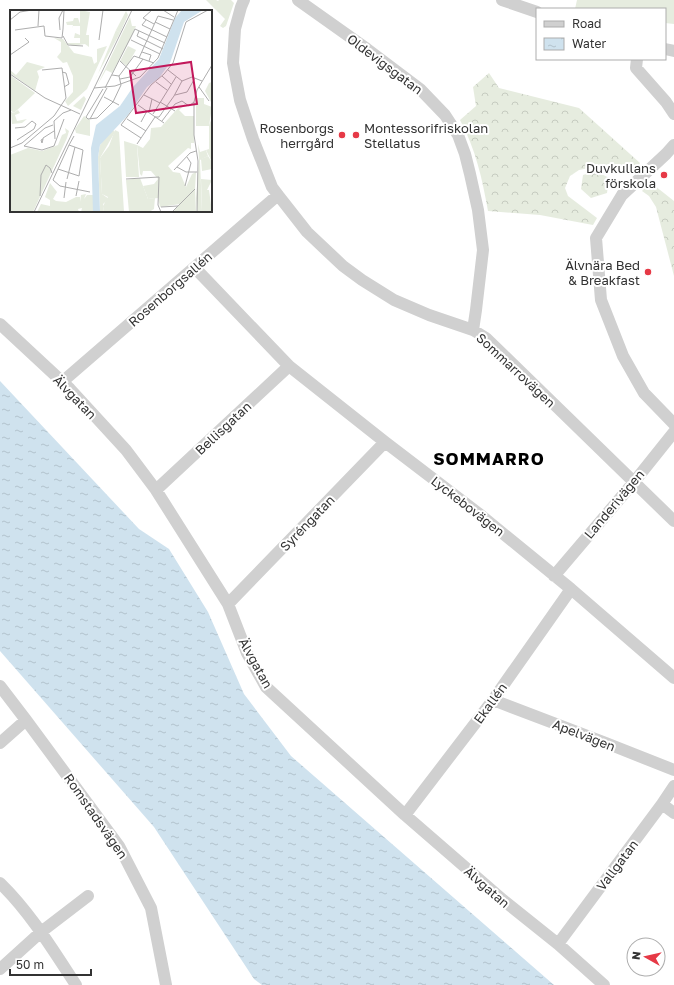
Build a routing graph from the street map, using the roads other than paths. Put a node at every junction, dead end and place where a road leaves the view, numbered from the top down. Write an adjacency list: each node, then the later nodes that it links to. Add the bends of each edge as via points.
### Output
1 (244, 0): 8 (street, Sommarrovägen, via 235,29 233,63 240,100 253,139 272,187)
2 (298, 0): 11 (street, Oldevigsgatan, via 420,89 445,115 458,135 478,210 483,250)
3 (503, 0): 4 (street)
4 (536, 12)
5 (637, 60): 6 (street, via 636,68)
6 (674, 114)
7 (674, 145): 14 (street, via 622,195 596,238 601,300 623,356 644,393)
8 (278, 195): 9 (street, Rosenborgsallén); 11 (street, Sommarrovägen, via 307,232 362,280 394,300)
9 (195, 268): 12 (street, Lyckebovägen); 13 (street, Rosenborgsallén)
10 (0, 324): 13 (street, Älvgatan)
11 (473, 330): 17 (street, Sommarrovägen, via 486,338)
12 (289, 366): 16 (street, Lyckebovägen); 18 (street, Bellisgatan)
13 (62, 382): 18 (street, Älvgatan, via 126,450)
14 (674, 424)
15 (674, 432): 17 (street, Landerivägen)
16 (385, 442): 20 (street, Lyckebovägen, via 478,513); 22 (street, Syréngatan)
17 (634, 482): 19 (street, Sommarrovägen); 20 (street, Landerivägen)
18 (156, 490): 22 (street, Älvgatan)
19 (674, 520)
20 (554, 576): 21 (street, Lyckebovägen)
21 (571, 589): 23 (street, Lyckebovägen); 25 (street, Ekallén)
22 (228, 604): 32 (street, Älvgatan, via 247,653 266,687)
23 (674, 678)
24 (0, 686): 26 (street, Romstadsvägen)
25 (493, 700): 28 (street, Apelvägen); 32 (street, Ekallén)
26 (26, 720): 27 (street); 39 (street, Romstadsvägen, via 119,846 152,908)
27 (0, 743)
28 (674, 770)
29 (674, 786): 30 (street, Vallgatan)
30 (662, 804): 31 (street); 36 (street, Vallgatan)
31 (674, 813)
32 (405, 815): 36 (street, Älvgatan)
33 (0, 883): 35 (street, via 13,895)
34 (88, 896): 35 (street)
35 (41, 932): 37 (street); 38 (street)
36 (558, 944): 40 (street, Älvgatan)
37 (0, 969)
38 (76, 985)
39 (166, 985)
40 (604, 985)

